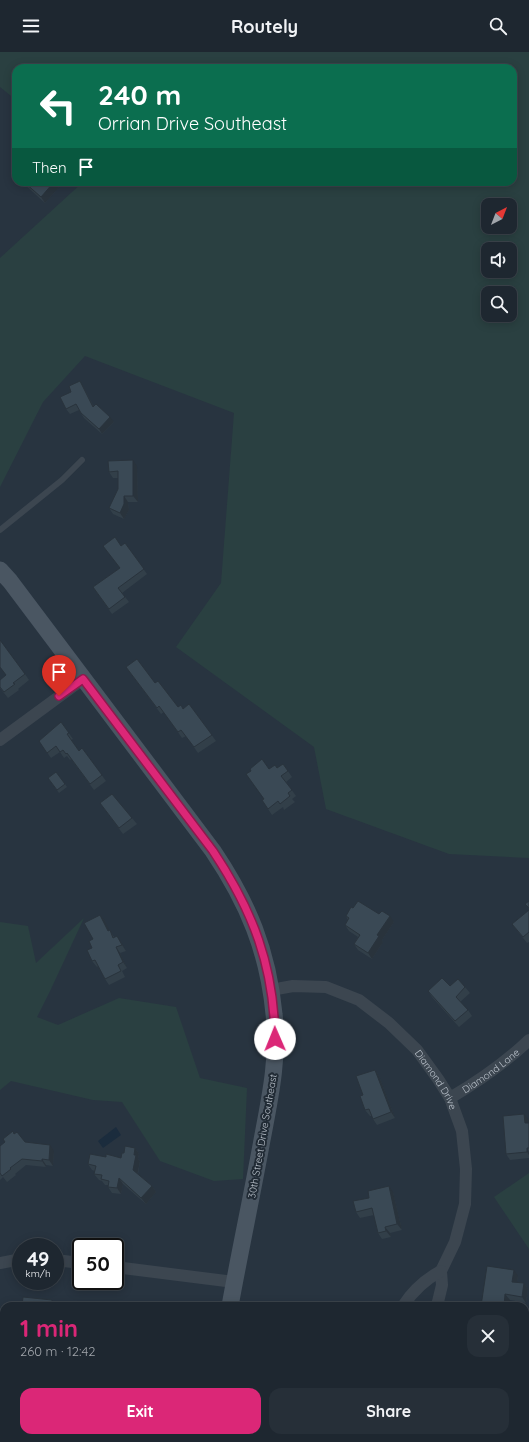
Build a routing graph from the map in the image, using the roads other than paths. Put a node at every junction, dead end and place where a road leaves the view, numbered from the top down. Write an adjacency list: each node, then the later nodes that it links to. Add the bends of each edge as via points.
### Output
1 (82, 460): 2 (lane, via 62,480)
2 (0, 530)
3 (0, 570): 4 (main road, 30th Street Drive Southeast)
4 (83, 679): 5 (street); 6 (main road, 30th Street Drive Southeast, via 229,874 255,928)
5 (0, 740)
6 (272, 990): 8 (street, Diamond Drive, via 293,986 326,987 359,1000 389,1023 417,1050); 13 (main road, 30th Street Drive Southeast, via 275,1039 271,1091)
7 (529, 1040): 8 (street, Diamond Lane, via 475,1084)
8 (450, 1098): 12 (street, Diamond Drive, via 462,1131 466,1169 465,1204 455,1242)
9 (12, 1261): 10 (street)
10 (0, 1263)
11 (124, 1268): 13 (street)
12 (441, 1271): 15 (street, Diamond Drive, via 430,1277); 16 (street, Diamond Drive, via 442,1285)
13 (234, 1282): 14 (main road, 30th Street Drive Southeast)
14 (231, 1302)
15 (405, 1302)
16 (438, 1302)

